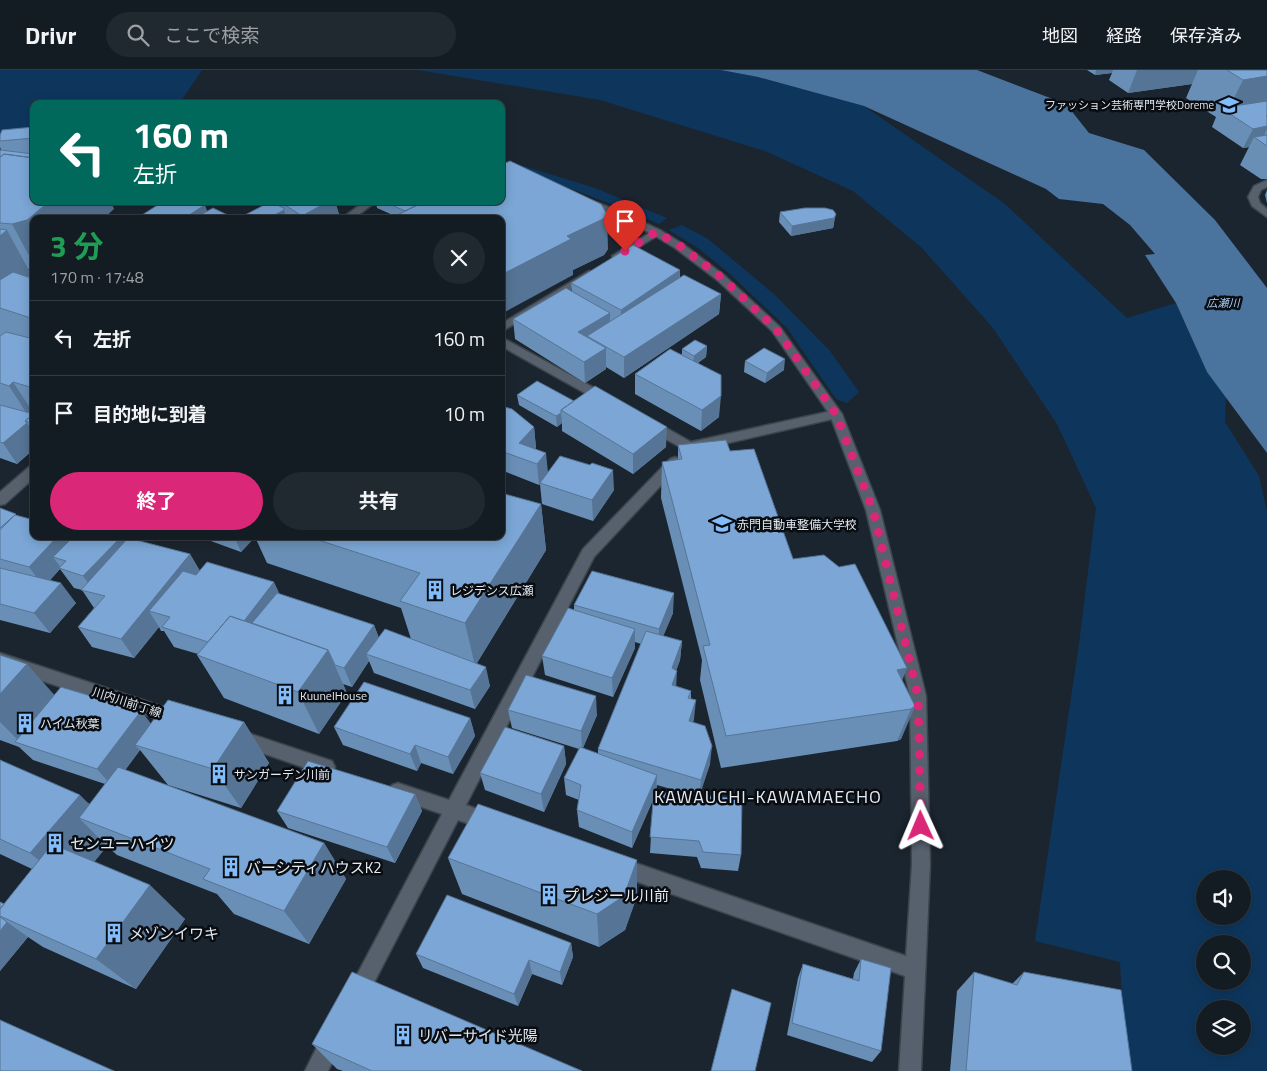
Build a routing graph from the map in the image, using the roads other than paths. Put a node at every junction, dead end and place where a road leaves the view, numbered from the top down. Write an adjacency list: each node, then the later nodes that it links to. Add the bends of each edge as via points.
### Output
1 (1267, 183): 4 (street, via 1257,188 1253,197)
2 (572, 198): 6 (street)
3 (366, 205): 5 (street)
4 (1267, 214)
5 (352, 215)
6 (656, 232): 7 (street); 10 (street, via 722,278 776,329)
7 (505, 326)
8 (505, 343): 9 (street)
9 (612, 403)
10 (836, 414): 12 (street); 23 (street, via 873,510 918,696 921,864)
11 (638, 418): 12 (street)
12 (689, 446): 20 (street, via 588,553)
13 (30, 474): 14 (street)
14 (0, 500)
15 (0, 660): 16 (street, 川内川前丁線)
16 (199, 725)
17 (227, 734): 18 (street)
18 (341, 772)
19 (379, 784): 20 (street)
20 (454, 810): 21 (street); 24 (street)
21 (511, 829)
22 (605, 862): 23 (street)
23 (914, 969): 25 (street)
24 (316, 1071)
25 (910, 1071)

